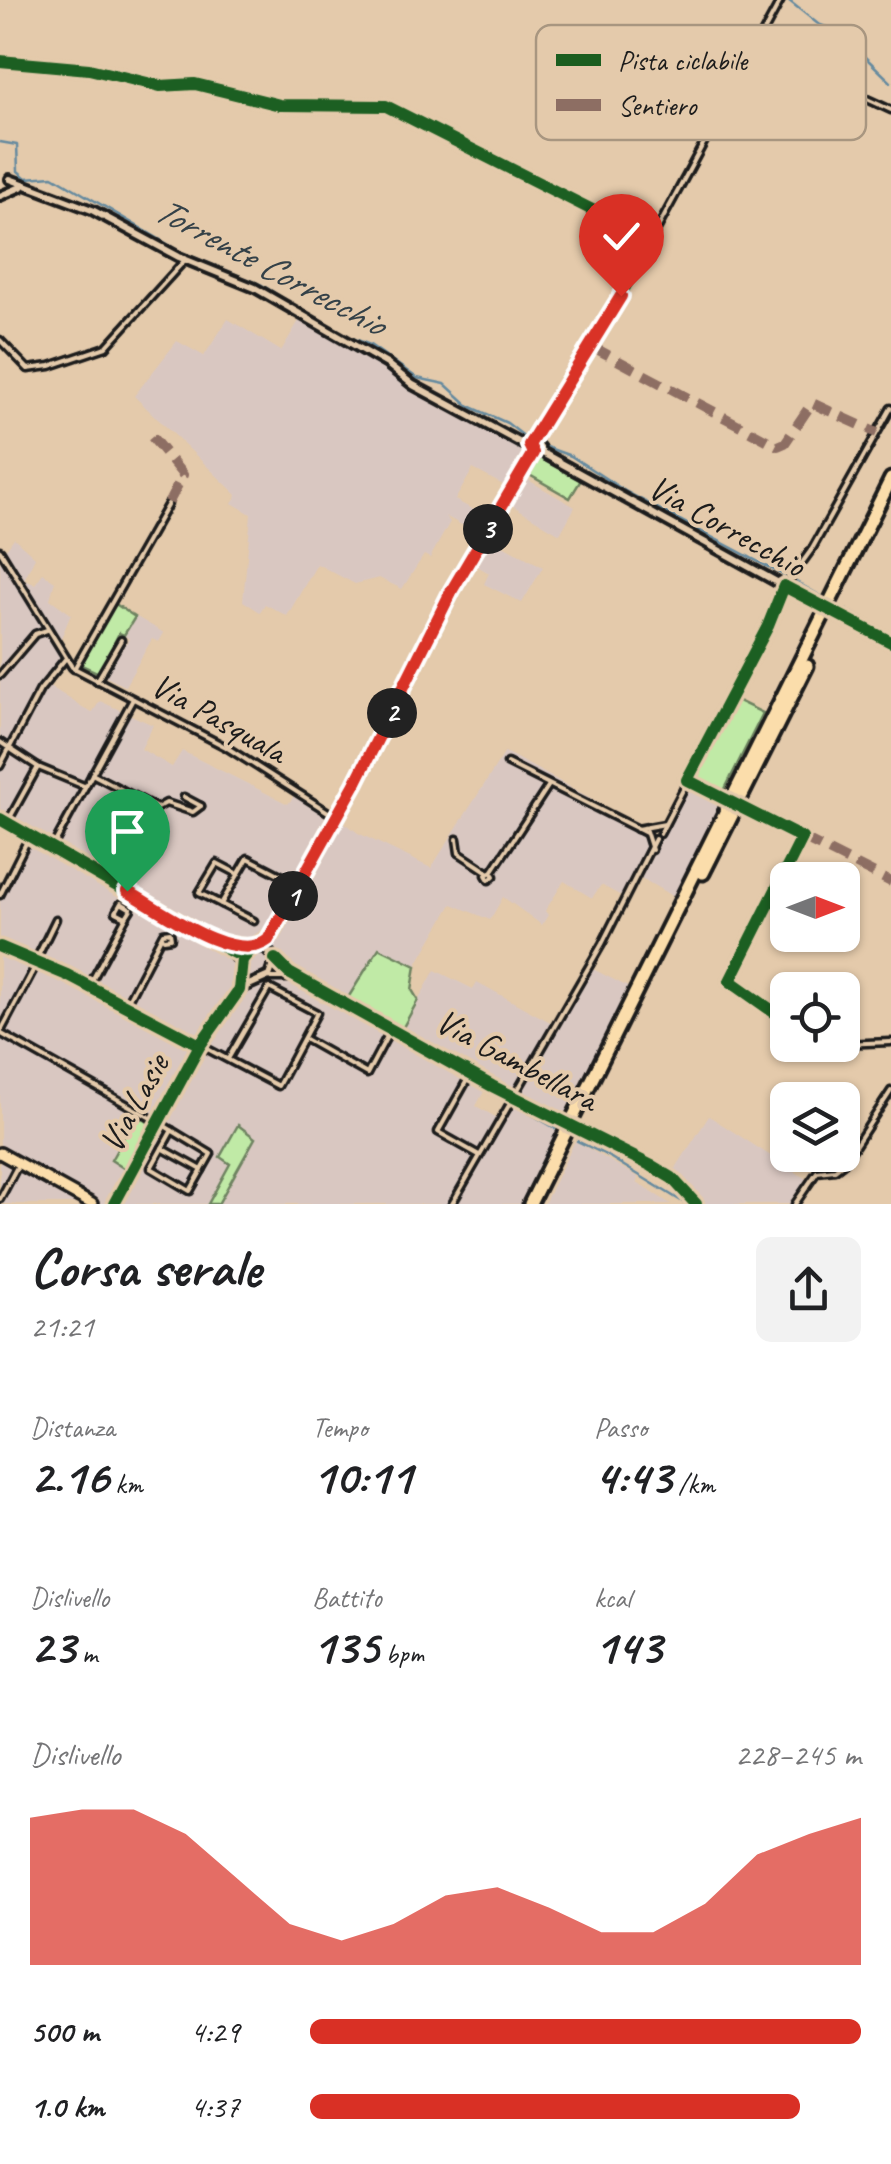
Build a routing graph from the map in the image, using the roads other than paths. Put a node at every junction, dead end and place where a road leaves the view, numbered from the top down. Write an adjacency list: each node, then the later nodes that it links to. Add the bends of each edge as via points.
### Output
1 (780, 0): 2 (street, Via Lasie)
2 (768, 25)
3 (0, 61): 4 (street)
4 (130, 80)
5 (866, 98): 6 (street)
6 (891, 110)
7 (703, 140): 15 (street, Via Lasie)
8 (1, 178): 9 (street, Via Correcchio); 11 (street)
9 (10, 179): 10 (street, Via Correcchio); 11 (street)
10 (22, 187): 11 (street); 12 (street, Via Correcchio, via 92,210)
11 (2, 192)
12 (186, 260): 13 (street, via 102,348 28,368); 15 (street, Via Correcchio, via 255,288 414,385)
13 (0, 340)
14 (891, 408): 20 (street)
15 (534, 448): 20 (street, Via Correcchio); 39 (street, Via Lasie, via 452,590)
16 (891, 479): 92 (highway)
17 (891, 495): 93 (highway)
18 (168, 504): 25 (street)
19 (0, 550): 21 (street, Via Pasquala)
20 (784, 586): 23 (street, Via Correcchio, bridge); 35 (street)
21 (47, 630): 24 (street, Via Pasquala); 26 (street, via 35,634)
22 (121, 640): 27 (street)
23 (891, 642)
24 (66, 658): 25 (street, Via Pasquala); 30 (street)
25 (74, 669): 27 (street, Via Pasquala)
26 (0, 675)
27 (97, 681): 28 (street, Via Pasquala)
28 (134, 699): 34 (street); 39 (street, Via Pasquala, via 287,782)
29 (0, 742): 30 (street)
30 (9, 748): 32 (street); 33 (street)
31 (507, 763): 36 (street)
32 (0, 766)
33 (38, 767): 37 (street); 40 (street)
34 (92, 774): 37 (street); 38 (street, via 157,808 166,802 193,812 201,806)
35 (687, 780): 41 (street); 70 (street, bridge, via 802,838 730,985)
36 (549, 784): 43 (street); 46 (street, via 490,872 459,852)
37 (86, 786): 48 (street)
38 (184, 797)
39 (336, 817): 51 (street, Via Lasie)
40 (2, 822): 45 (street)
41 (666, 824): 42 (street); 44 (street)
42 (657, 825): 43 (street); 44 (street)
43 (647, 832): 47 (street); 49 (street)
44 (660, 834): 47 (street)
45 (28, 836): 48 (street); 52 (street)
46 (457, 839)
47 (655, 839): 49 (street)
48 (52, 850): 59 (street)
49 (652, 850): 80 (street)
50 (238, 874): 51 (street, via 250,857); 53 (street); 53 (street, via 217,863 199,893)
51 (300, 884): 57 (street, Via Lasie)
52 (0, 895)
53 (221, 904): 56 (street)
54 (126, 917): 67 (street)
55 (56, 919): 63 (street)
56 (254, 921)
57 (273, 934): 61 (street, Via Lasie); 62 (street, Via Lasie)
58 (164, 939): 69 (street)
59 (220, 943): 61 (street); 64 (street)
60 (0, 947): 63 (street)
61 (255, 947): 62 (street); 64 (street, Via Lasie)
62 (273, 956): 65 (street, Via Lasie, via 273,970); 66 (street, Via Gambellara)
63 (35, 964): 67 (street); 72 (street)
64 (243, 967): 65 (street); 68 (street, Via Lasie)
65 (262, 978): 66 (street, Via Gambellara); 68 (street, Via Lasie)
66 (302, 979): 71 (street, Via Gambellara)
67 (89, 986): 69 (street)
68 (239, 990): 76 (street, Via Lasie)
69 (126, 1005): 76 (street)
70 (770, 1011)
71 (392, 1027): 73 (street, Via Gambellara, via 366,1074); 78 (street, Via Gambellara)
72 (0, 1030): 81 (street)
73 (305, 1039): 77 (street, via 278,1086); 77 (street, via 317,1013 272,988)
74 (891, 1042): 75 (street)
75 (860, 1043)
76 (200, 1045): 77 (street); 81 (street, Via Lasie)
77 (228, 1059)
78 (472, 1073): 80 (street, Via Gambellara); 85 (street, Via Gambellara, via 438,1132)
79 (891, 1091): 95 (street, via 844,1163 817,1172)
80 (514, 1097): 85 (street); 94 (street, Via Gambellara, bridge, via 672,1178)
81 (158, 1122): 82 (street); 89 (street, Via Lasie)
82 (172, 1130): 83 (street); 87 (street, via 211,1154)
83 (162, 1148): 87 (street); 87 (street, via 151,1168 190,1191)
84 (0, 1153): 86 (main road)
85 (479, 1155): 91 (street)
86 (18, 1163): 88 (street); 90 (main road)
87 (202, 1170)
88 (0, 1200)
89 (116, 1201)
90 (92, 1204)
91 (452, 1204)
92 (530, 1204)
93 (538, 1204)
94 (696, 1204)
95 (795, 1204)

